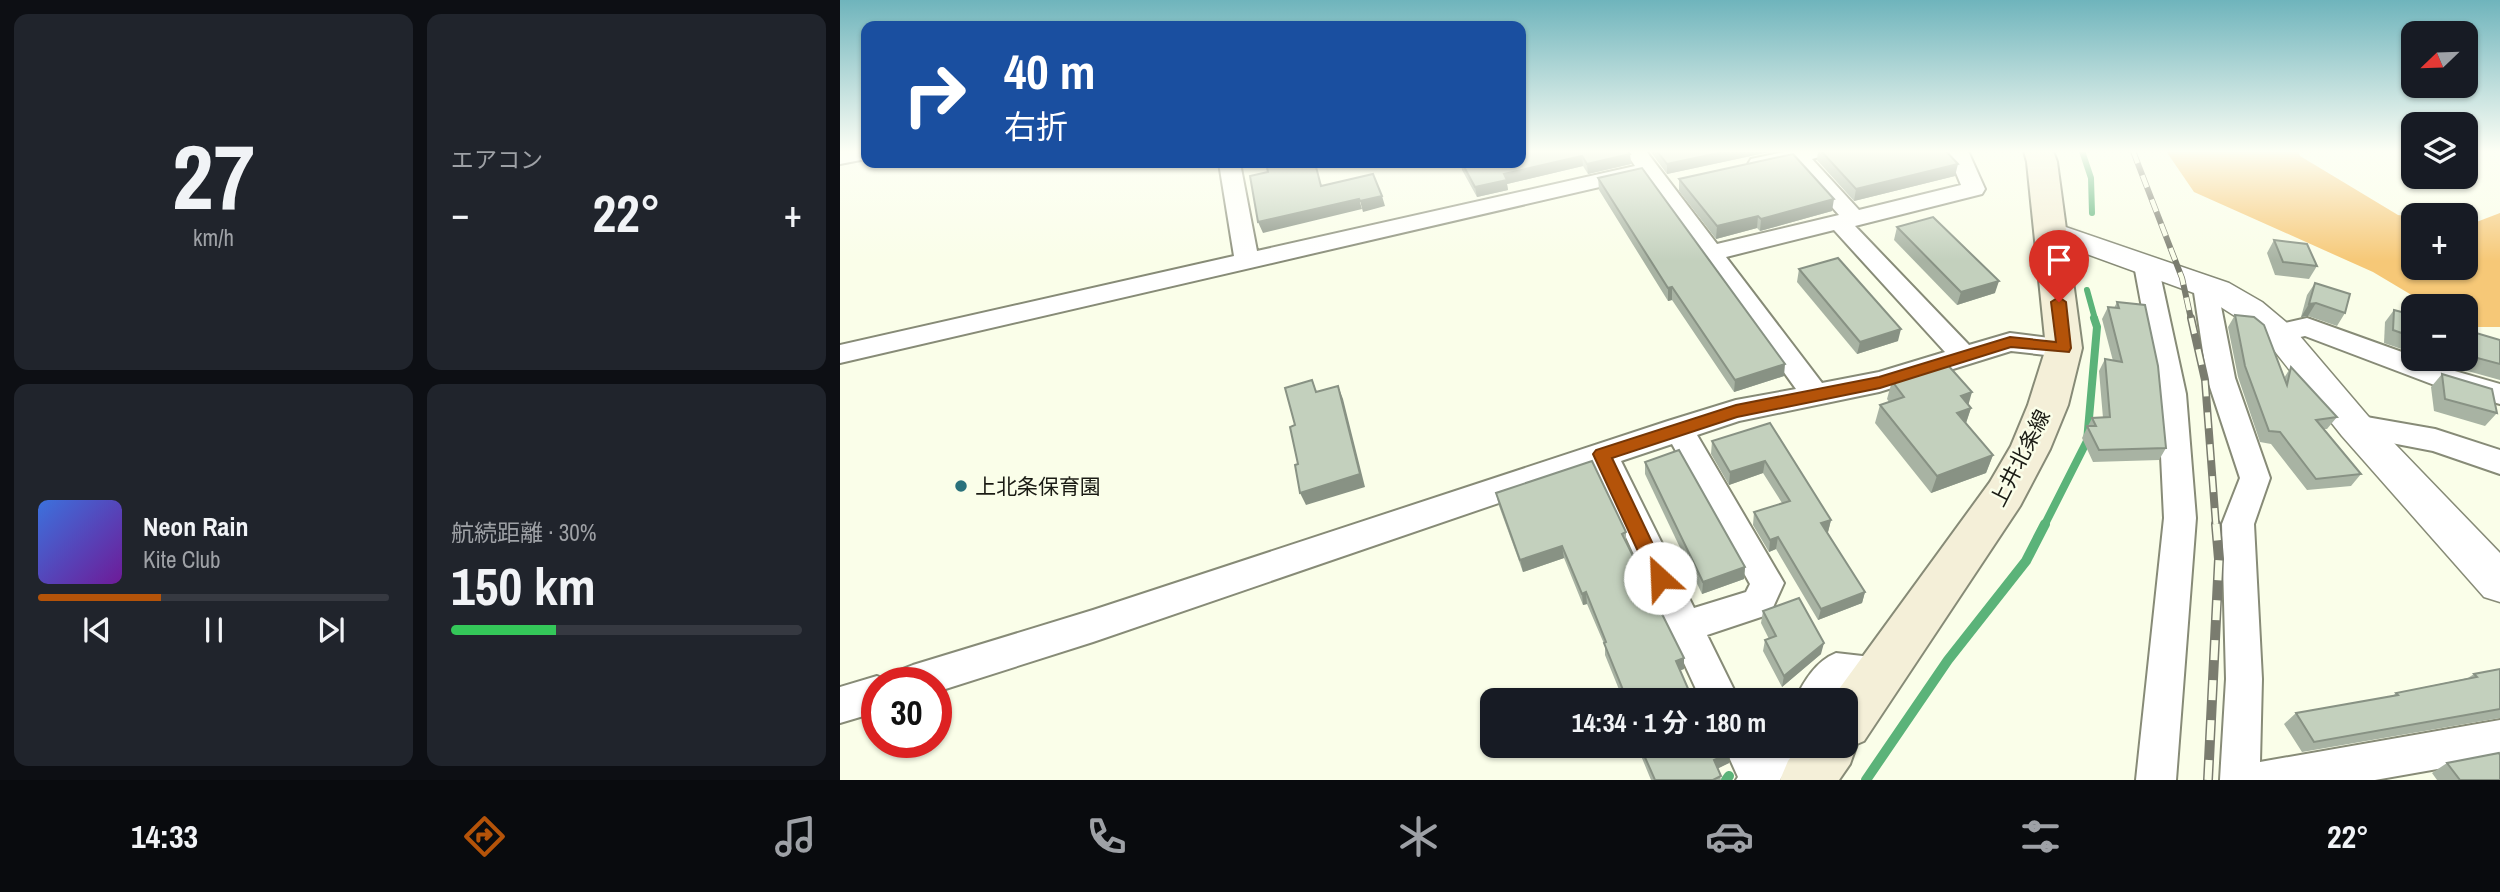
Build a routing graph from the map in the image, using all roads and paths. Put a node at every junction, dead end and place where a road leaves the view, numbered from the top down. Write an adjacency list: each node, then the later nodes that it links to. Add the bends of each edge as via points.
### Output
1 (1234, 187): 10 (street)
2 (1567, 187): 10 (street)
3 (1662, 187): 9 (street)
4 (1828, 187): 7 (street)
5 (1973, 187): 7 (street)
6 (2045, 187): 8 (main road, 上井北条線)
7 (1847, 220): 9 (street); 16 (street)
8 (2051, 231): 11 (street); 14 (main road, 上井北条線)
9 (1712, 253): 17 (street)
10 (1247, 260): 15 (street)
11 (2146, 264): 12 (street); 35 (street, via 2172,394 2180,517)
12 (2206, 286): 13 (street, via 2250,310); 36 (street, via 2221,378 2256,478 2238,524 2244,679)
13 (2277, 333): 18 (street, via 2307,327); 19 (street)
14 (2064, 348): 16 (street, via 2010,342); 26 (main road, 上井北条線, via 2048,405 2005,494)
15 (840, 354)
16 (1964, 356): 17 (street, via 1880,382)
17 (1815, 394): 20 (street)
18 (2500, 394)
19 (2355, 426): 22 (street, via 2435,440); 23 (street)
20 (1678, 429): 21 (street); 24 (street, via 1767,583 1758,603)
21 (1602, 454): 24 (street); 25 (street)
22 (2500, 462)
23 (2500, 583)
24 (1683, 627): 27 (street)
25 (952, 670)
26 (1880, 675): 28 (street, via 1836,670); 31 (main road, 上井北条線)
27 (1714, 688)
28 (1823, 688)
29 (861, 699): 30 (street)
30 (840, 705)
31 (1858, 706)
32 (2500, 739): 37 (street)
33 (1800, 758): 34 (main road)
34 (1766, 771)
35 (2156, 780)
36 (2240, 780)
37 (2264, 780)

